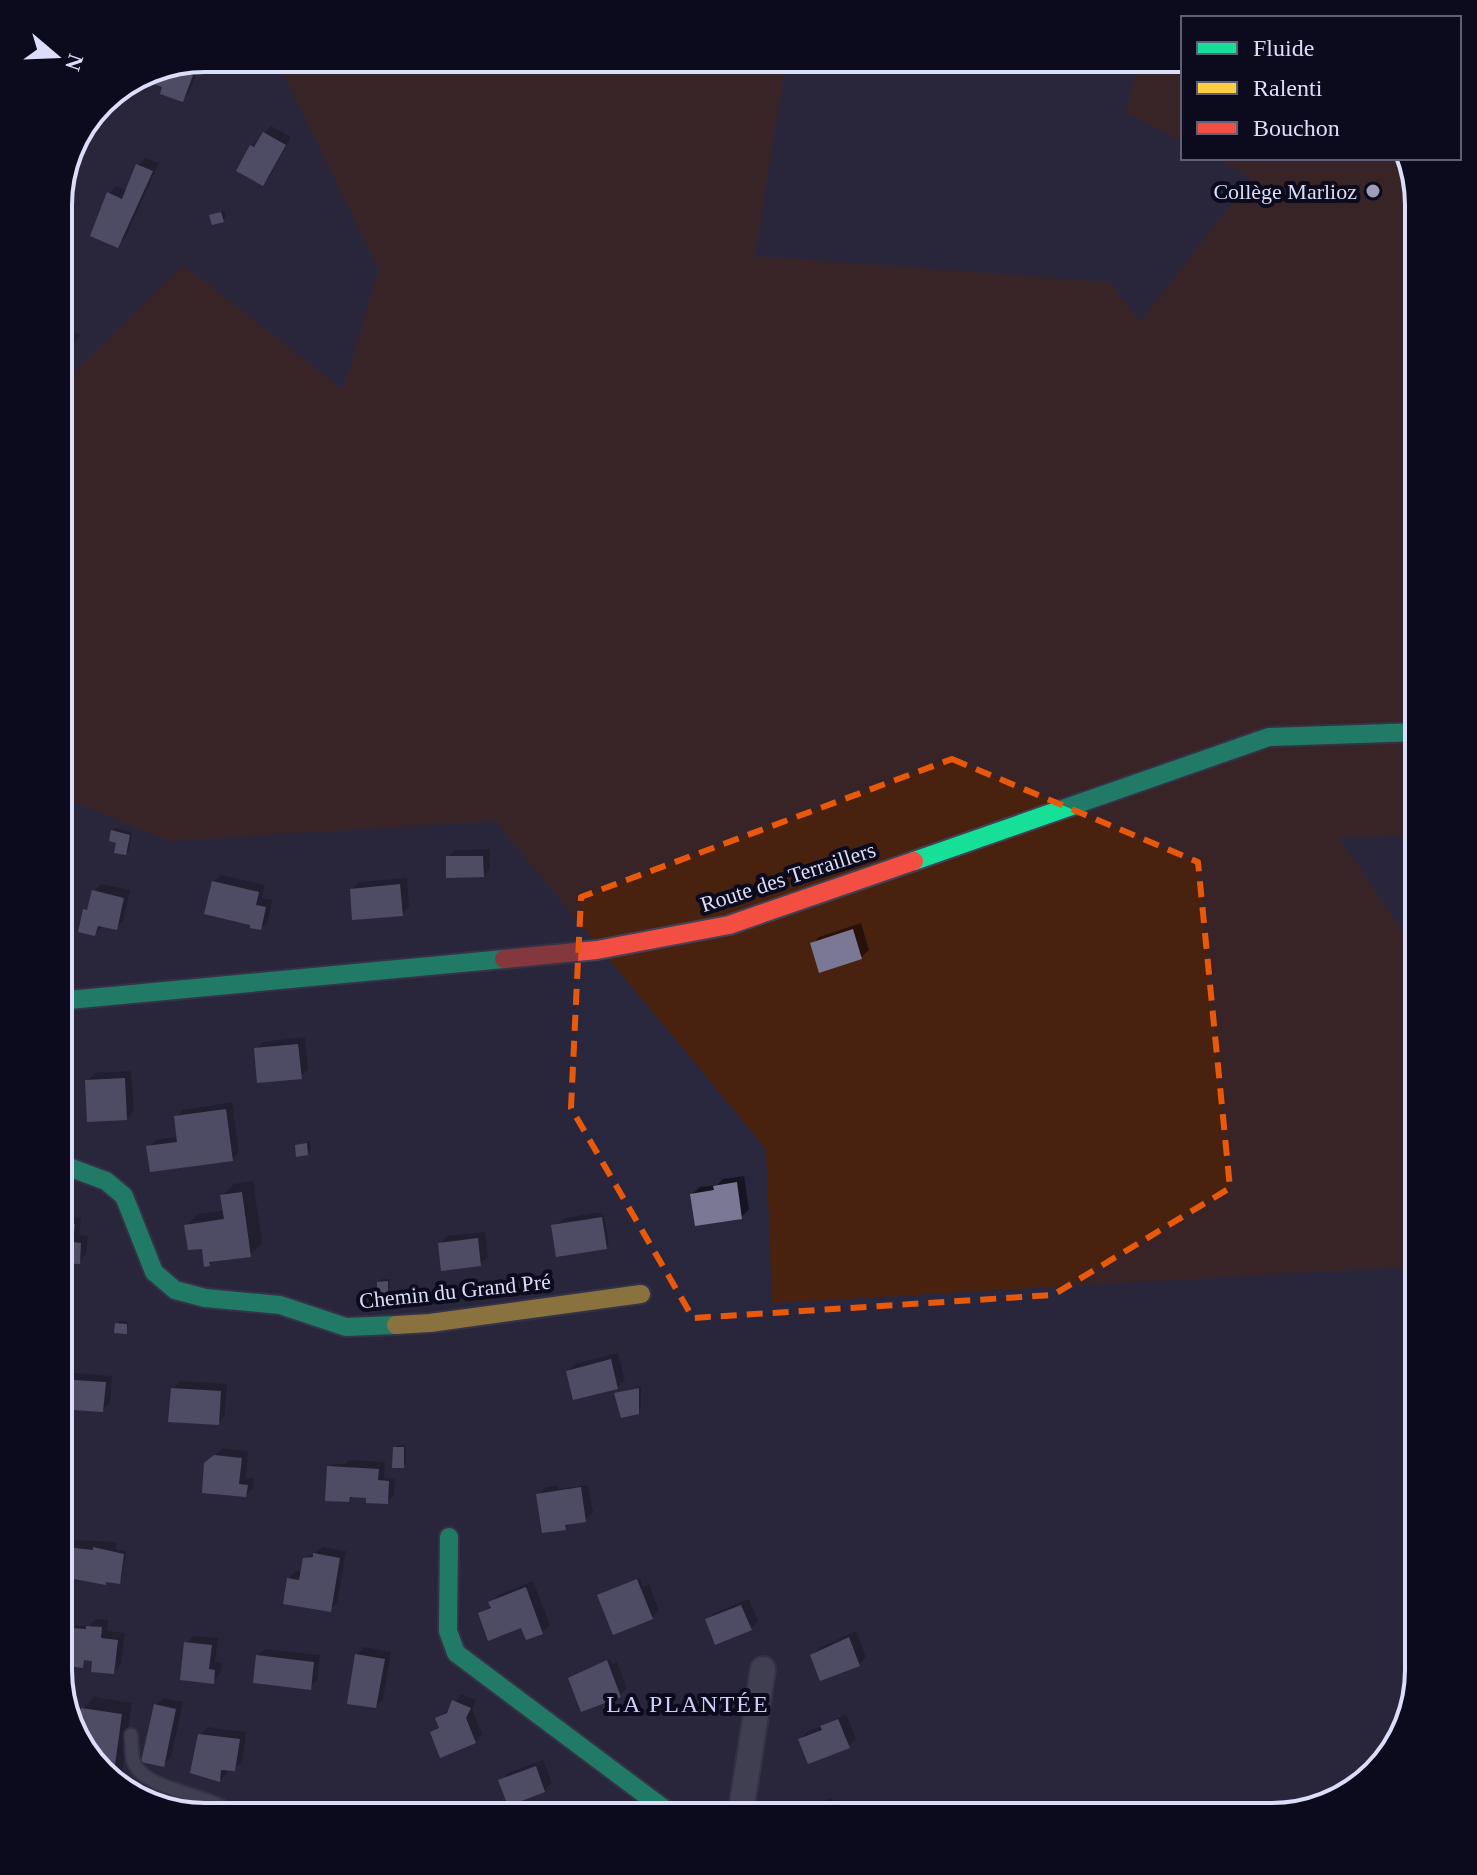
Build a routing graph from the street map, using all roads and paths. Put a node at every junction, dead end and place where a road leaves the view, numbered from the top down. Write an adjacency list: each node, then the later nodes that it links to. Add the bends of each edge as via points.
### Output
1 (1405, 732): 2 (street, Route des Terraillers, via 1269,737 729,925 597,950)
2 (72, 1000)
3 (72, 1168): 4 (street, Chemin du Grand Pré, via 106,1181 124,1196 154,1272 175,1290 205,1298 280,1305 346,1327 430,1323)
4 (641, 1294)
5 (449, 1537): 9 (street, via 448,1631 456,1653)
6 (763, 1669): 10 (street)
7 (131, 1735): 8 (lane, via 133,1763 145,1778)
8 (218, 1803)
9 (656, 1803)
10 (742, 1803)

